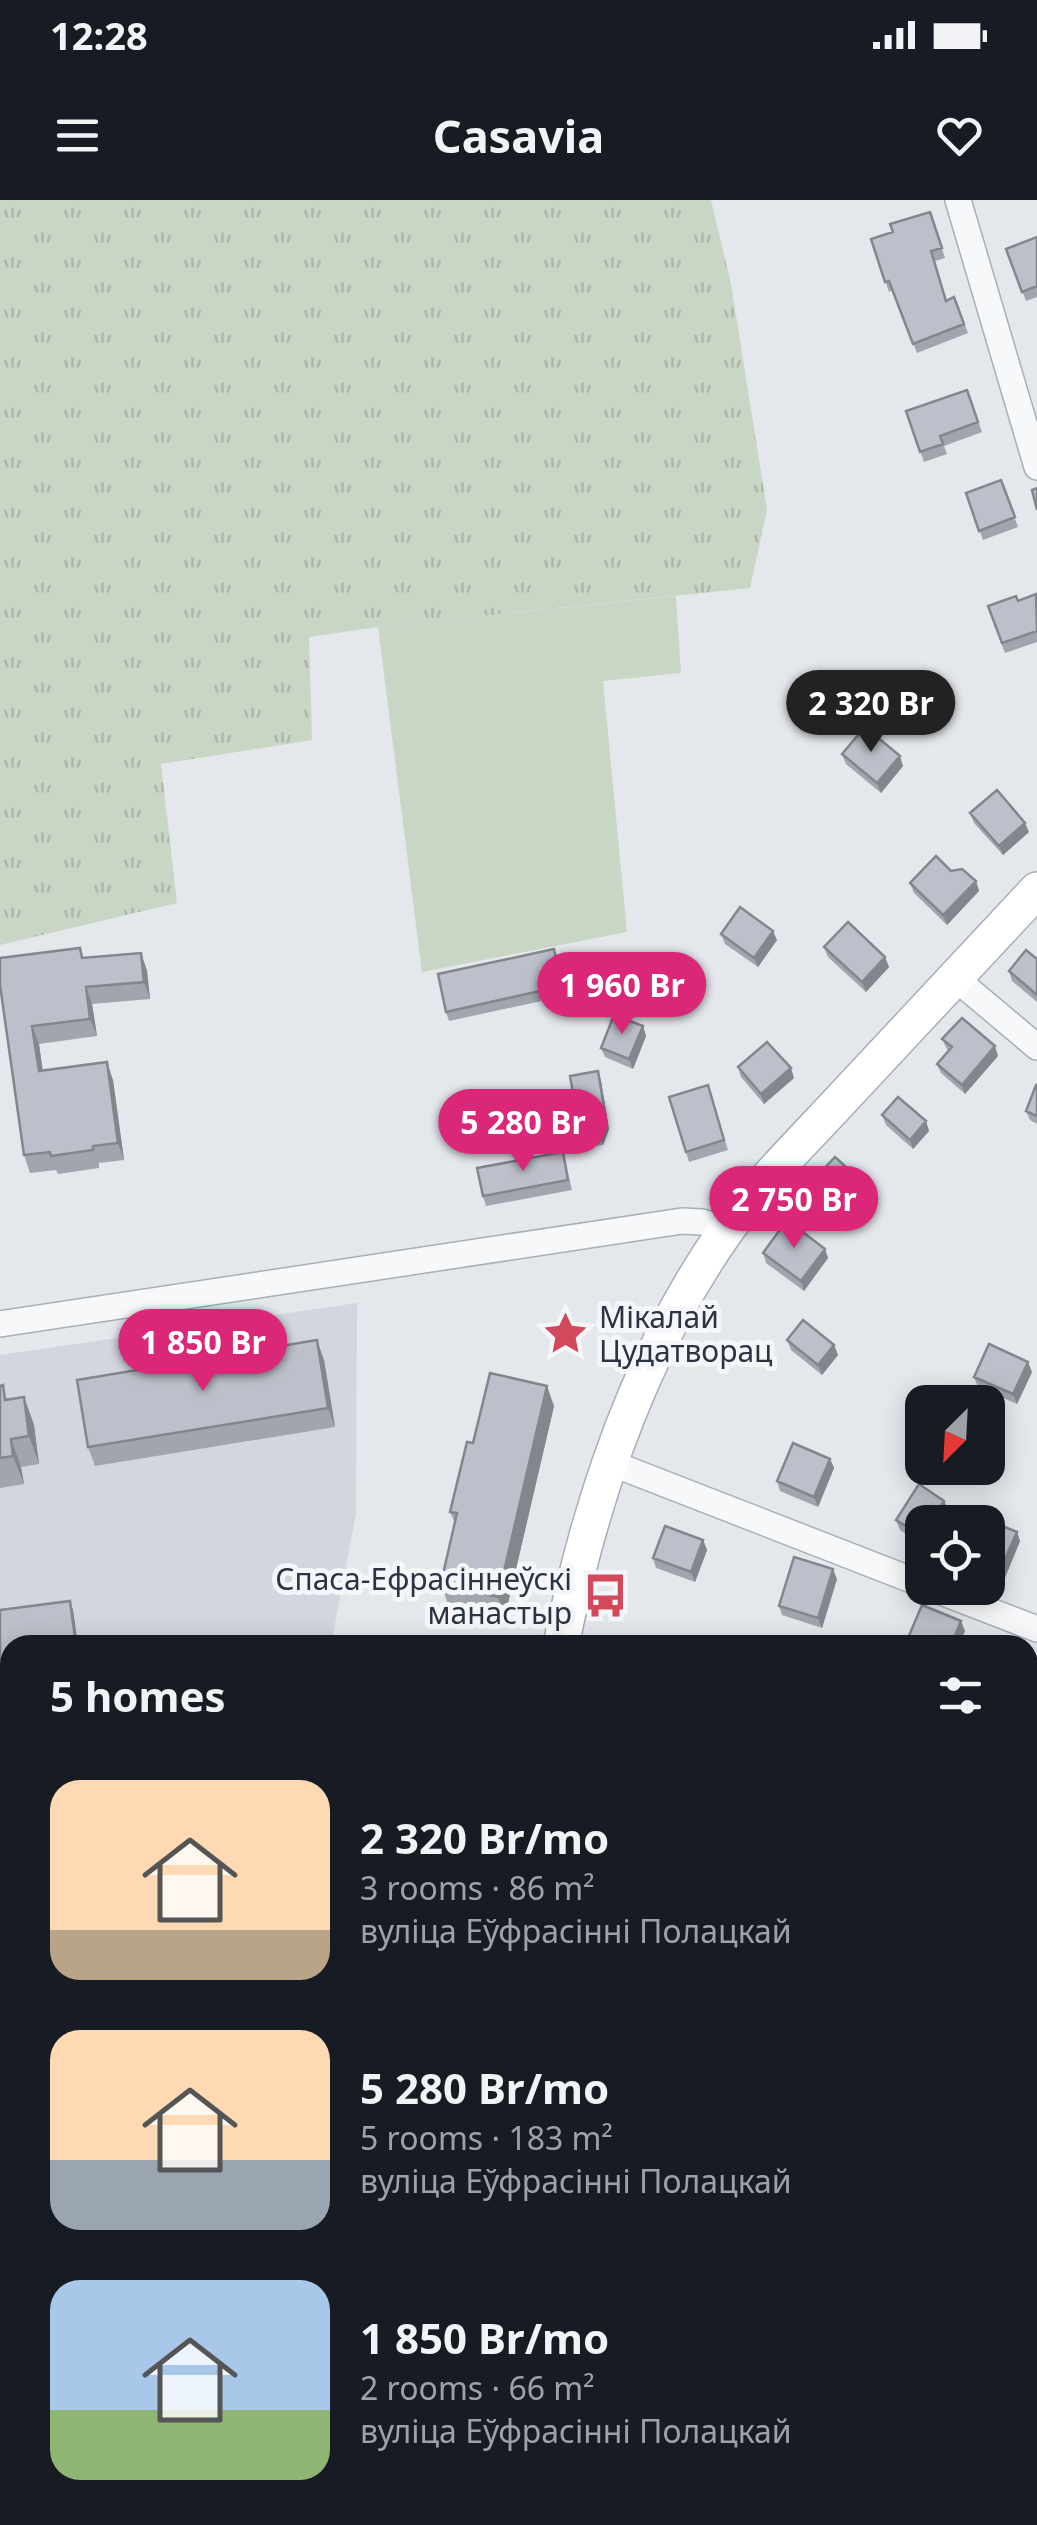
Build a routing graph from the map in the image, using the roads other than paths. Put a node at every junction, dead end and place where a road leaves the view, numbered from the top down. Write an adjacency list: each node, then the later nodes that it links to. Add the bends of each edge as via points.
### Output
1 (958, 200): 2 (street)
2 (1037, 466)
3 (1037, 890): 4 (main road)
4 (954, 978): 5 (street); 6 (main road)
5 (1037, 1046)
6 (727, 1229): 7 (street, via 682,1221); 8 (main road, via 644,1376)
7 (0, 1324)
8 (611, 1463): 9 (street); 12 (main road)
9 (905, 1577)
10 (975, 1605): 11 (street)
11 (1037, 1629)
12 (562, 1635)

